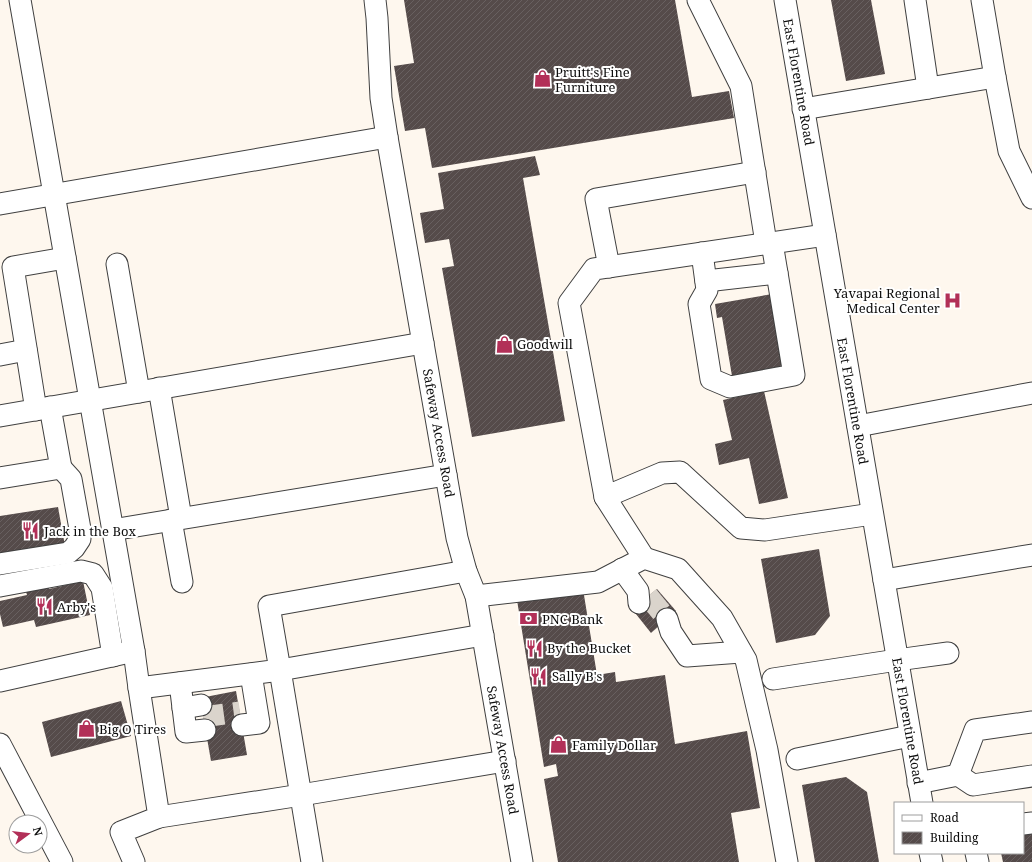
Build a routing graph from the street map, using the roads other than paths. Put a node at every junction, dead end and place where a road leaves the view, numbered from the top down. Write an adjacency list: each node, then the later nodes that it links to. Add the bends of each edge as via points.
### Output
1 (20, 0): 12 (street)
2 (375, 0): 10 (street, Safeway Access Road, via 381,98)
3 (698, 0): 11 (street, via 741,86)
4 (785, 0): 9 (street, East Florentine Road)
5 (915, 0): 8 (street)
6 (982, 0): 7 (street)
7 (995, 78): 8 (street); 13 (street, via 1009,151)
8 (928, 88): 9 (street)
9 (804, 109): 15 (street, East Florentine Road)
10 (387, 137): 12 (street); 23 (street, Safeway Access Road)
11 (755, 172): 16 (street); 20 (street, via 596,199)
12 (54, 195): 14 (street); 18 (street)
13 (1032, 198)
14 (0, 204)
15 (825, 235): 16 (street); 31 (street, East Florentine Road)
16 (769, 243): 17 (street); 21 (street)
17 (702, 253): 20 (street); 22 (street)
18 (65, 258): 24 (street, via 13,267); 28 (street)
19 (117, 264): 26 (street)
20 (609, 267): 35 (street, via 594,269 569,302)
21 (777, 273): 22 (street); 22 (street, via 794,375 730,387 710,379 699,304 707,290)
22 (706, 281)
23 (423, 343): 26 (street); 33 (street, Safeway Access Road)
24 (26, 350): 25 (street); 29 (street)
25 (0, 355)
26 (149, 390): 28 (street); 37 (street)
27 (1032, 393): 31 (street)
28 (89, 400): 29 (street); 38 (street)
29 (43, 408): 30 (street); 32 (street)
30 (0, 416)
31 (858, 426): 36 (street, East Florentine Road)
32 (61, 468): 34 (street); 41 (street, via 71,478 80,529 80,538 74,548 68,553)
33 (446, 475): 37 (street); 43 (street, Safeway Access Road)
34 (0, 478)
35 (606, 497): 36 (street, via 662,473 680,472 741,528 765,530); 40 (street)
36 (872, 514): 44 (street, East Florentine Road)
37 (176, 519): 38 (street); 45 (street)
38 (112, 530): 51 (street)
39 (1032, 554): 44 (street)
40 (644, 558): 42 (street); 52 (street, via 678,569 722,618)
41 (0, 564)
42 (622, 569): 47 (street, via 598,582); 48 (street)
43 (466, 571): 47 (street, Safeway Access Road); 56 (street, via 269,606)
44 (884, 580): 55 (street, East Florentine Road)
45 (182, 582)
46 (0, 586): 54 (street, via 81,571 93,574 102,588)
47 (476, 596): 50 (street, Safeway Access Road)
48 (642, 597)
49 (665, 626): 52 (street, via 687,656)
50 (483, 635): 56 (street); 68 (street, Safeway Access Road)
51 (134, 651): 54 (street); 61 (street)
52 (741, 652): 78 (street, via 746,660 767,750)
53 (948, 653): 55 (street)
54 (113, 656): 59 (street)
55 (897, 660): 58 (street); 65 (street, East Florentine Road)
56 (280, 670): 57 (street); 72 (street)
57 (250, 674): 60 (street); 62 (street)
58 (773, 679)
59 (0, 681)
60 (180, 683): 61 (street); 63 (street)
61 (139, 688): 73 (street)
62 (248, 711)
63 (194, 719)
64 (1032, 722): 69 (street, via 975,730)
65 (910, 736): 67 (street); 71 (street, East Florentine Road)
66 (0, 744): 74 (street)
67 (797, 759)
68 (505, 761): 72 (street); 77 (street, Safeway Access Road)
69 (958, 775): 70 (street, via 973,785); 71 (street)
70 (1032, 776)
71 (920, 793)
72 (301, 795): 73 (street); 76 (street)
73 (159, 817): 75 (street, via 121,832)
74 (62, 862)
75 (134, 862)
76 (312, 862)
77 (522, 862)
78 (787, 862)

